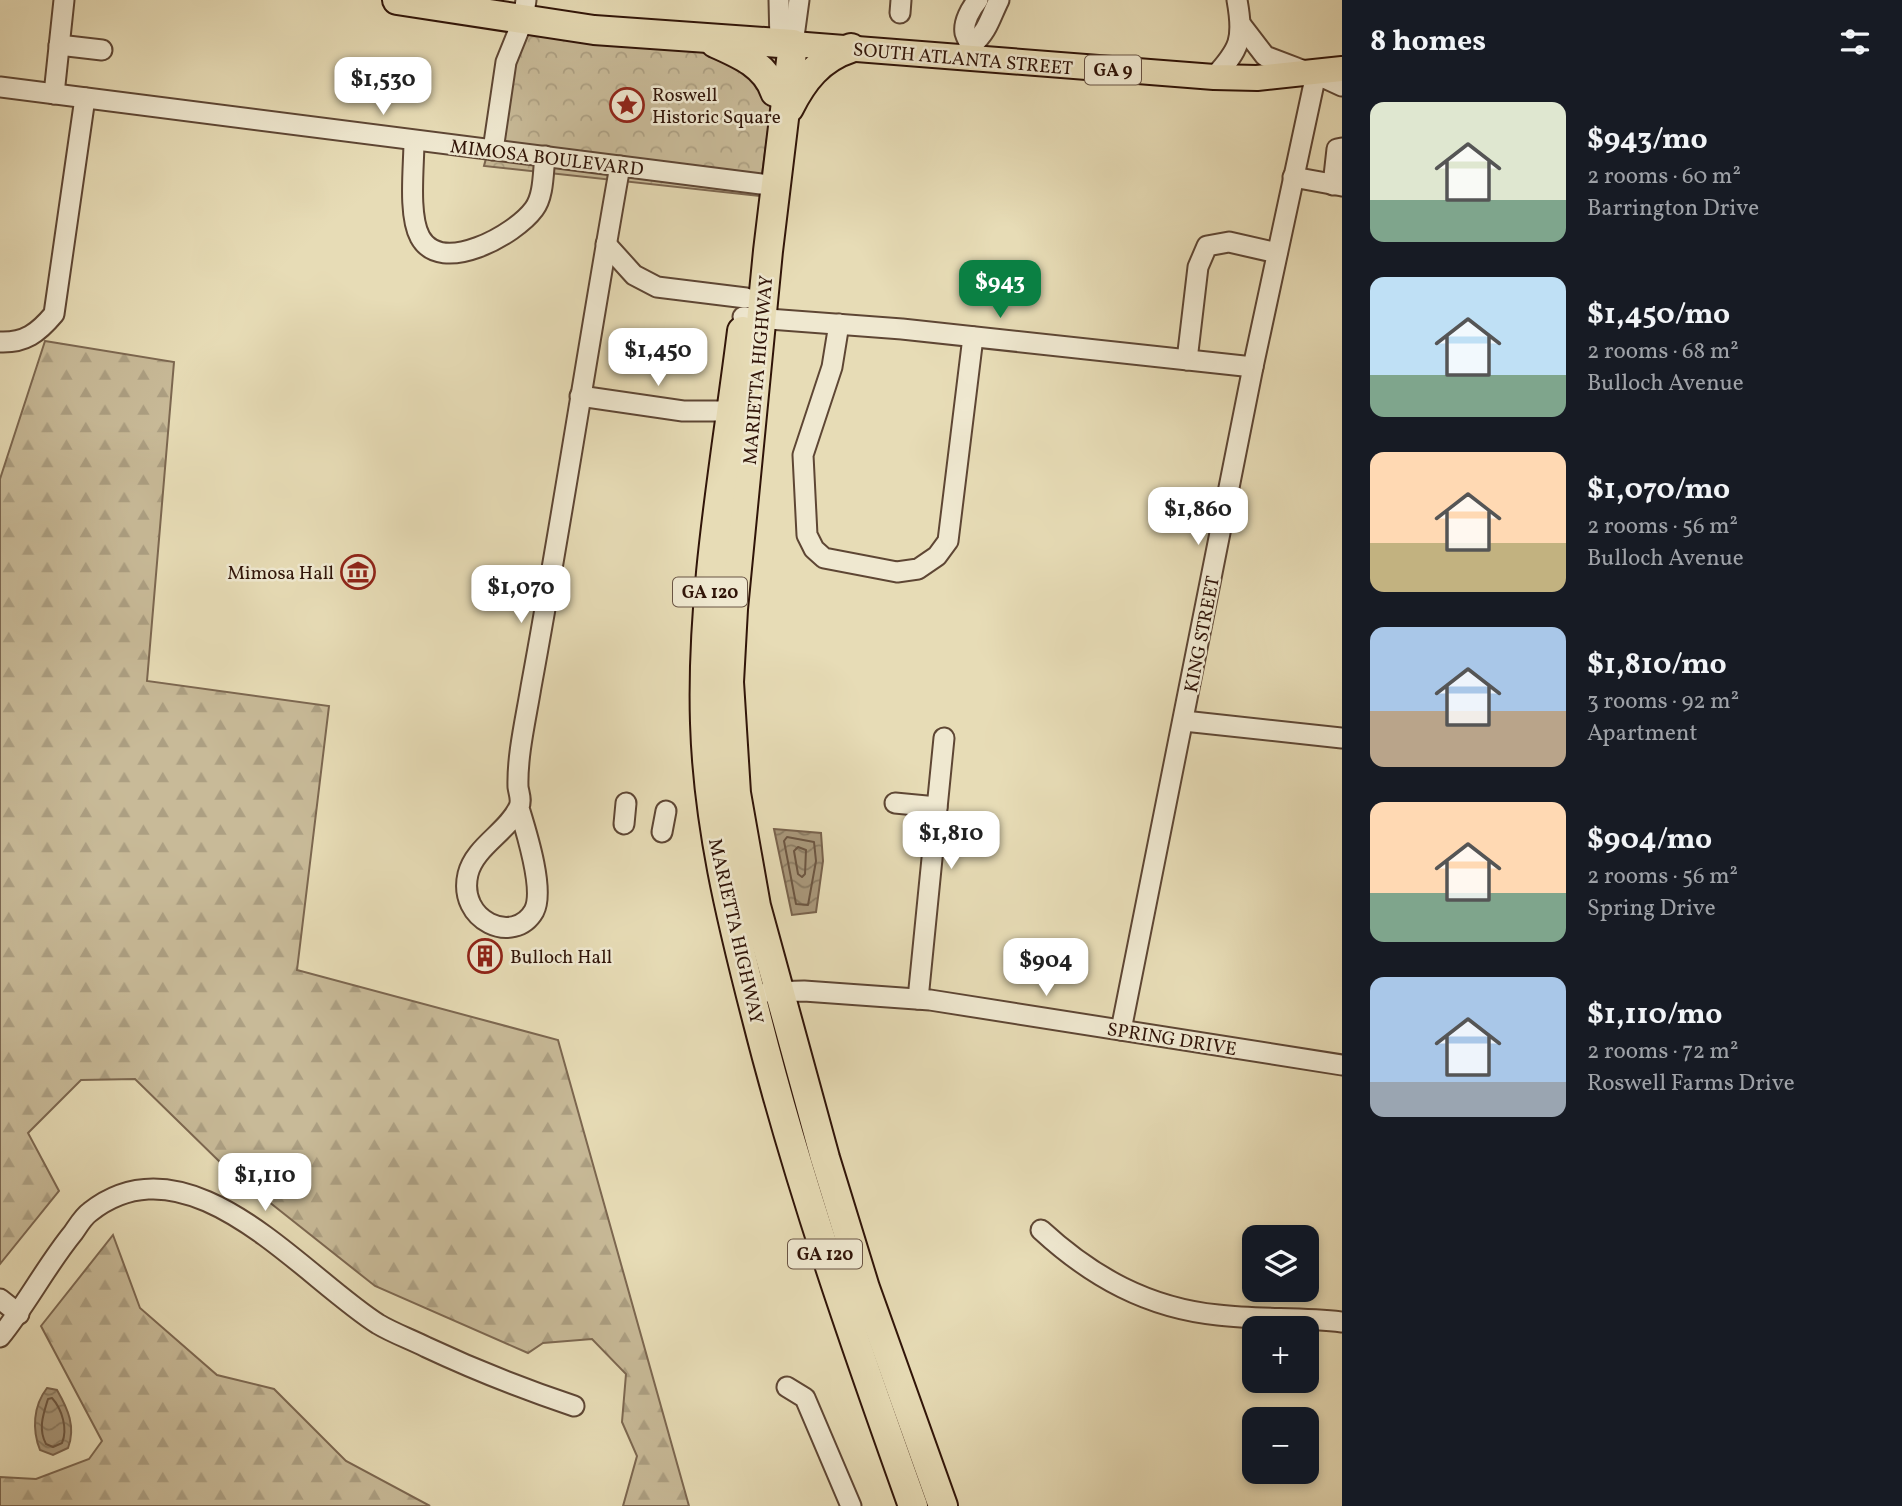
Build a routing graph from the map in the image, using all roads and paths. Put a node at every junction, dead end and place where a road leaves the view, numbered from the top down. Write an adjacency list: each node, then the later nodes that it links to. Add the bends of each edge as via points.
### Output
1 (64, 0): 12 (street)
2 (397, 0): 8 (highway, GA 9)
3 (779, 0): 11 (street)
4 (799, 0): 11 (street)
5 (978, 0): 15 (street, via 965,33)
6 (999, 0): 15 (street, via 987,32)
7 (1237, 0): 9 (street)
8 (525, 10): 10 (highway, GA 9, via 594,30); 27 (street, via 506,62)
9 (1242, 26): 17 (street, via 1265,55); 18 (street, via 1235,54)
10 (705, 39): 11 (highway, GA 9); 21 (highway, via 755,64)
11 (786, 44): 13 (main road, SOUTH ATLANTA STREET / GA 9); 21 (highway, MARIETTA HIGHWAY); 24 (highway, MARIETTA HIGHWAY / GA 120)
12 (60, 45): 14 (street); 22 (street)
13 (851, 48): 15 (main road, SOUTH ATLANTA STREET / GA 9); 24 (highway, via 808,76)
14 (102, 50)
15 (972, 51): 18 (main road, SOUTH ATLANTA STREET / GA 9)
16 (1342, 69): 17 (main road, SOUTH ATLANTA STREET / GA 9)
17 (1314, 74): 18 (main road, SOUTH ATLANTA STREET / GA 9); 19 (street); 30 (street, KING STREET)
18 (1214, 78)
19 (1342, 86)
20 (0, 87): 22 (street, MIMOSA BOULEVARD)
21 (775, 92): 31 (highway, MARIETTA HIGHWAY / GA 120)
22 (54, 94): 23 (street, MIMOSA BOULEVARD)
23 (85, 98): 25 (street, MIMOSA BOULEVARD); 38 (street, via 54,314 36,334 15,343)
24 (782, 131): 35 (highway, MARIETTA HIGHWAY / GA 120)
25 (414, 141): 27 (street, MIMOSA BOULEVARD); 28 (street, via 415,228 428,249 437,254 467,251 501,236 528,216 539,199)
26 (1342, 148): 32 (street, via 1337,149)
27 (493, 150): 28 (street, MIMOSA BOULEVARD)
28 (544, 156): 29 (street, MIMOSA BOULEVARD)
29 (620, 166): 31 (street, MIMOSA BOULEVARD); 33 (street)
30 (1293, 177): 32 (street); 34 (street, KING STREET)
31 (761, 184): 35 (highway, MARIETTA HIGHWAY / GA 120)
32 (1338, 185)
33 (606, 244): 35 (street, via 634,275 657,287); 41 (street)
34 (1277, 253): 39 (street, via 1229,242 1207,246 1198,267); 40 (street, KING STREET)
35 (750, 311): 36 (street); 42 (highway, MARIETTA HIGHWAY / GA 120); 53 (highway, MARIETTA HIGHWAY / GA 120, via 730,690 740,827)
36 (839, 324): 37 (street); 37 (street, via 832,367 803,456 807,535 824,558 876,570 918,569 948,541)
37 (973, 337): 39 (street)
38 (0, 342)
39 (1186, 360): 40 (street)
40 (1253, 368): 43 (street, KING STREET)
41 (580, 396): 42 (street, via 683,411); 49 (street, via 528,707)
42 (732, 411): 53 (highway, MARIETTA HIGHWAY / GA 120, via 708,611 705,724 720,868)
43 (1184, 721): 45 (street); 55 (street, KING STREET)
44 (944, 738): 48 (street)
45 (1342, 738)
46 (626, 803): 51 (street)
47 (895, 803): 48 (street)
48 (937, 807): 54 (street)
49 (519, 808): 49 (street, via 469,870 467,904 493,925 521,924 537,904)
50 (666, 811): 52 (street)
51 (624, 824)
52 (662, 832)
53 (764, 993): 54 (street, SPRING DRIVE); 65 (highway, MARIETTA HIGHWAY / GA 120, via 815,1225); 66 (highway, MARIETTA HIGHWAY / GA 120)
54 (918, 999): 55 (street, SPRING DRIVE)
55 (1121, 1030): 56 (street, SPRING DRIVE)
56 (1342, 1065)
57 (1041, 1230): 60 (street, via 1101,1278 1176,1308 1219,1315)
58 (0, 1299): 59 (street)
59 (19, 1314): 61 (street); 63 (street, via 54,1256 89,1213 118,1196 148,1190 190,1192 222,1205 379,1325 493,1378)
60 (1342, 1321)
61 (0, 1337)
62 (787, 1387): 64 (street, via 805,1398)
63 (574, 1406)
64 (851, 1506)
65 (914, 1506)
66 (943, 1506)

